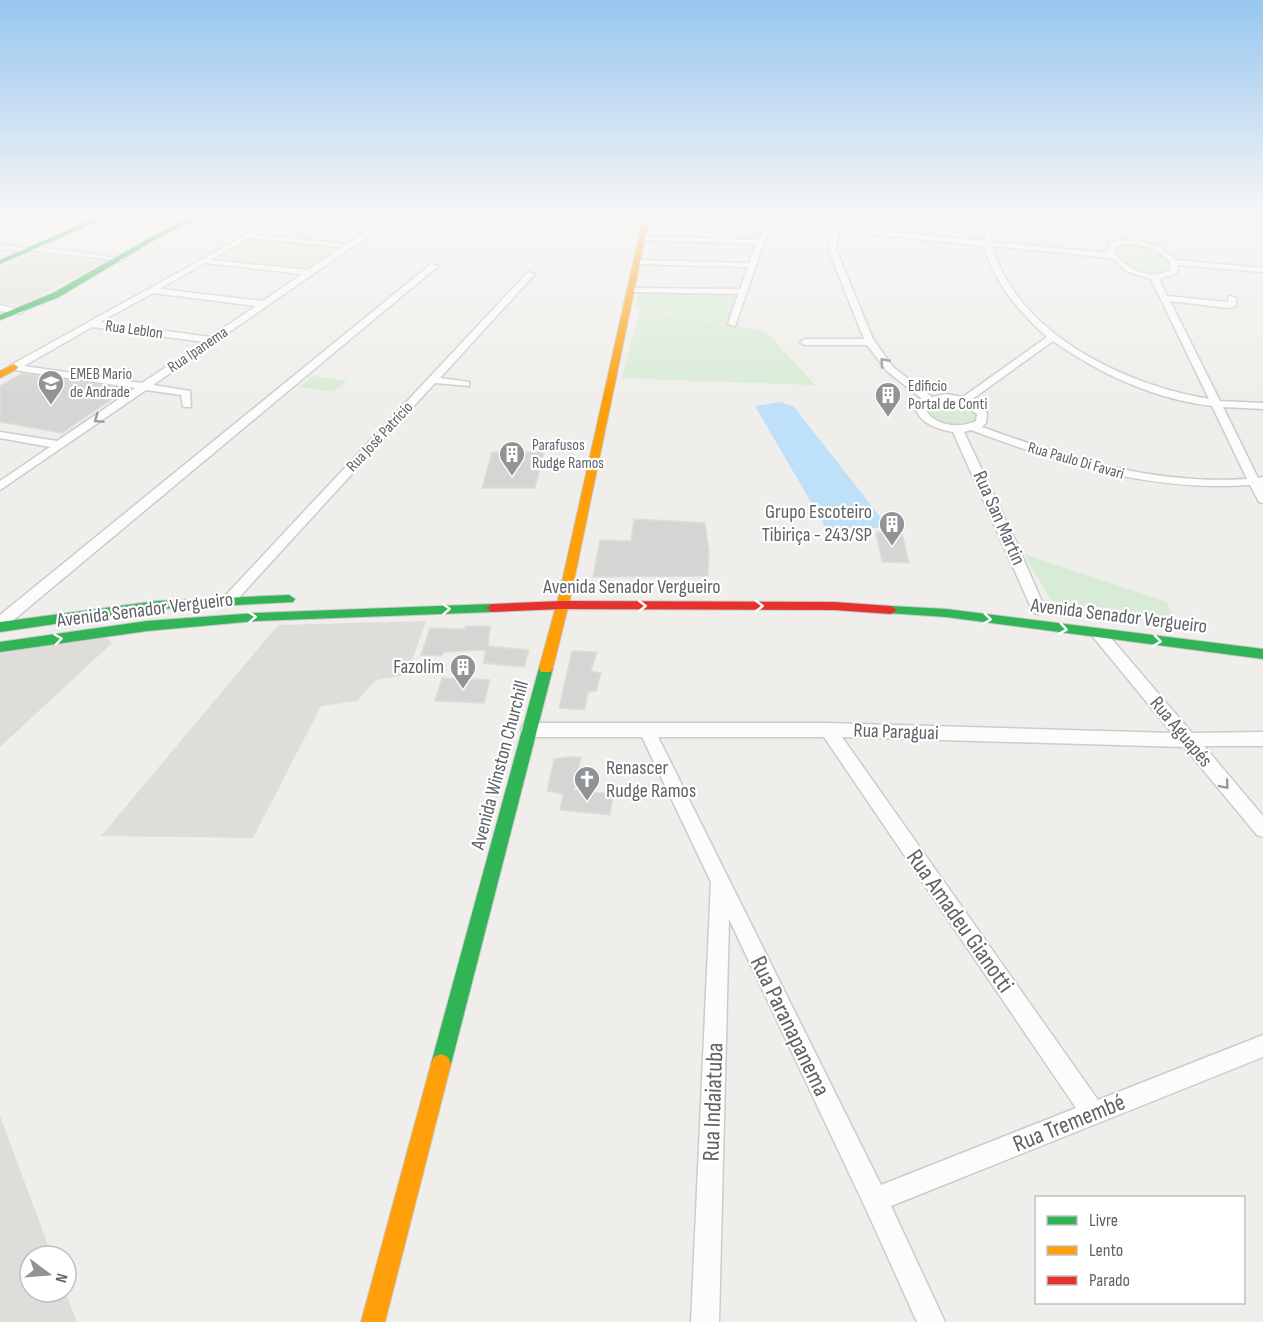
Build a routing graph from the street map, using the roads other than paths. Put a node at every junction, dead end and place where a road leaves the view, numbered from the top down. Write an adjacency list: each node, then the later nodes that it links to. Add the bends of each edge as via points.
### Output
1 (89, 276): 18 (main road)
2 (177, 276): 11 (street)
3 (306, 276): 16 (street, Rua Ipanema)
4 (422, 276): 50 (street)
5 (529, 276): 28 (street, Rua José Patrício)
6 (634, 276): 12 (main road, Avenida Winston Churchill)
7 (749, 276): 13 (street)
8 (843, 276): 25 (street)
9 (999, 276): 22 (street)
10 (1153, 276): 15 (street)
11 (151, 290): 16 (street); 20 (street)
12 (631, 290): 13 (street); 47 (main road, Avenida Winston Churchill)
13 (744, 292): 21 (street)
14 (1232, 297): 15 (street, via 1233,304)
15 (1164, 298): 33 (street)
16 (264, 304): 23 (street, Rua Ipanema)
17 (0, 308): 18 (street)
18 (20, 311): 19 (main road)
19 (0, 318)
20 (92, 324): 23 (street, Rua Leblon); 26 (street)
21 (732, 324)
22 (1053, 337): 32 (street); 33 (street, via 1124,378)
23 (212, 340): 30 (street, Rua Ipanema)
24 (805, 342): 25 (street)
25 (870, 342): 31 (street, one-way to 25, via 886,366)
26 (7, 366): 27 (main road); 30 (street)
27 (0, 375)
28 (432, 380): 29 (street); 46 (street, Rua José Patrício)
29 (466, 384)
30 (146, 386): 34 (street, via 186,393); 39 (street, Rua Ipanema, one-way to 39)
31 (929, 399): 32 (street); 37 (street, via 920,407 922,414 936,424)
32 (964, 401): 36 (street, via 982,413 981,423)
33 (1216, 404): 35 (street); 40 (street)
34 (187, 405)
35 (1263, 406)
36 (972, 427): 37 (street); 40 (street, Rua Paulo Di Favari, via 1111,473 1187,482)
37 (957, 429): 48 (street, Rua San Martin)
38 (0, 435): 39 (street)
39 (59, 445): 41 (street, Rua Ipanema)
40 (1259, 481): 42 (street)
41 (0, 486)
42 (1263, 499)
43 (784, 592): 47 (main road, Avenida Senador Vergueiro)
44 (301, 599): 46 (main road, Avenida Senador Vergueiro)
45 (356, 599): 47 (main road, Avenida Senador Vergueiro)
46 (229, 600): 50 (main road, Avenida Senador Vergueiro, via 128,608)
47 (563, 600): 49 (main road, Avenida Senador Vergueiro, one-way to 49, via 834,606); 53 (main road, Avenida Senador Vergueiro, one-way to 47, via 147,626); 55 (main road, Avenida Winston Churchill)
48 (1038, 609): 49 (main road)
49 (1028, 624): 51 (main road, Avenida Senador Vergueiro, one-way to 51)
50 (0, 625)
51 (1099, 634): 52 (main road, Avenida Senador Vergueiro, via 1132,623); 54 (main road, Avenida Senador Vergueiro, one-way to 54); 59 (street, Rua Aguapés)
52 (1263, 640)
53 (0, 647)
54 (1263, 654)
55 (529, 729): 56 (street, Rua Paraguai); 65 (main road, Avenida Winston Churchill)
56 (647, 730): 57 (street, Rua Paraguai); 61 (street, Rua Paranapanema)
57 (828, 730): 59 (street, Rua Paraguai); 63 (street, Rua Amadeu Gianotti)
58 (1263, 739): 59 (street, Rua Paraguai)
59 (1188, 740): 60 (street, Rua Aguapés, one-way to 60)
60 (1263, 829)
61 (720, 882): 64 (street, Rua Paranapanema); 66 (street, Rua Indaiatuba)
62 (1263, 1046): 63 (street, Rua Tremembé)
63 (1093, 1113): 64 (street, Rua Tremembé)
64 (875, 1200): 67 (street, Rua Paranapanema)
65 (374, 1322)
66 (705, 1322)
67 (931, 1322)

